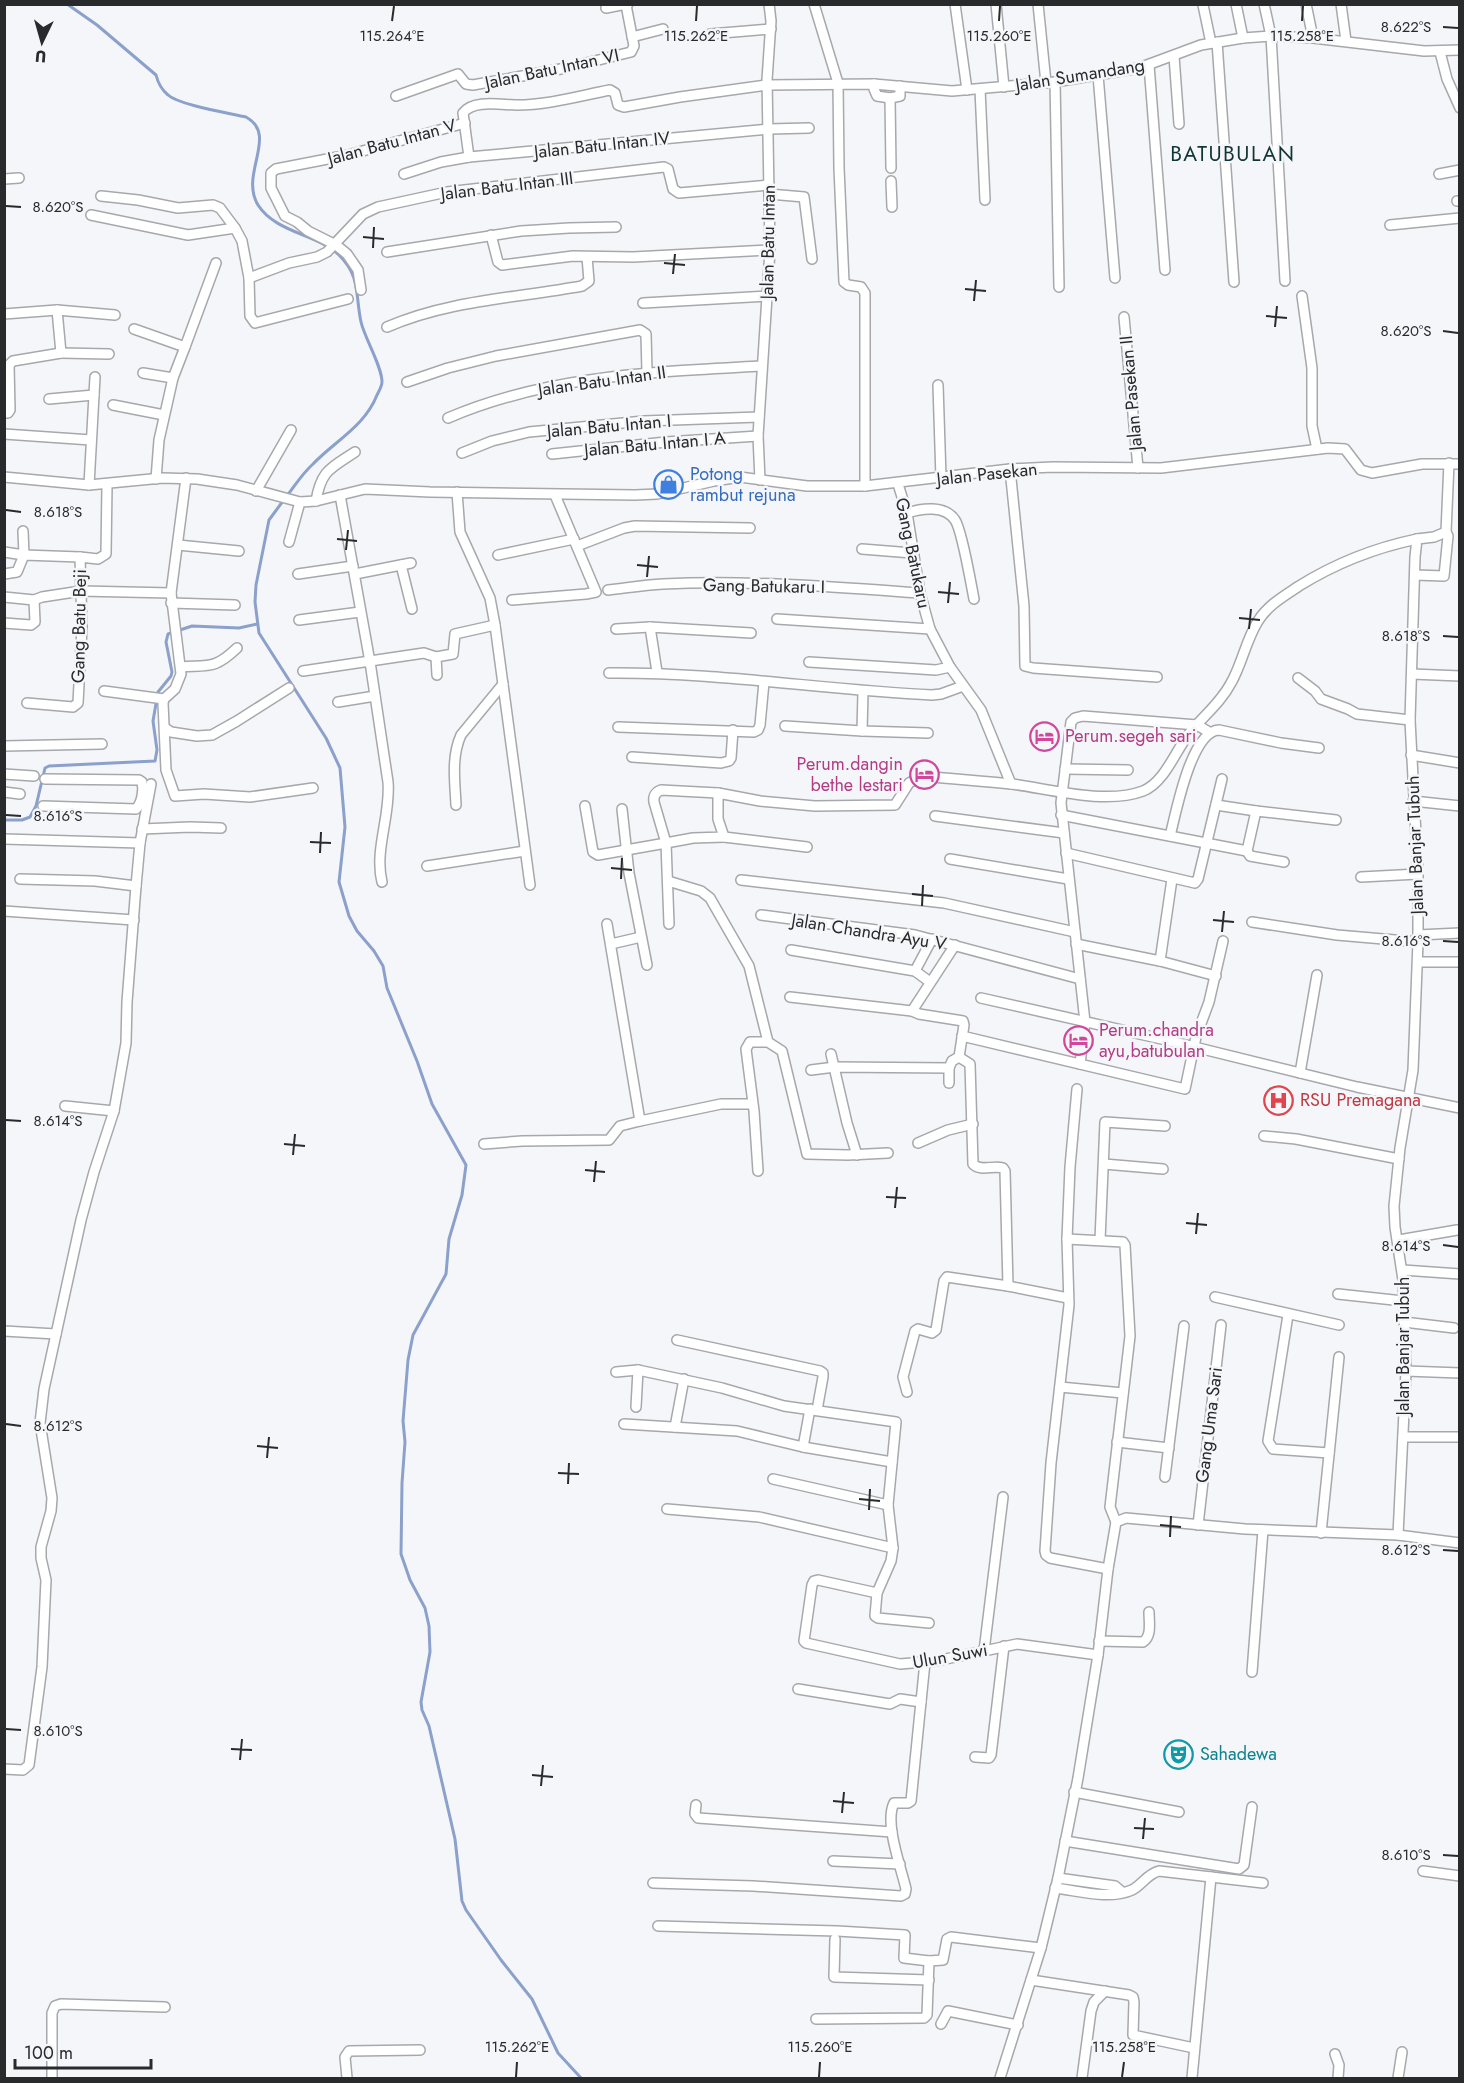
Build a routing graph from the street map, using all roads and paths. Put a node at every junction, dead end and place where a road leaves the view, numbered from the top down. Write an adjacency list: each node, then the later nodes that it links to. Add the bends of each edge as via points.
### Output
1 (769, 4): 14 (street, Jalan Batu Intan)
2 (814, 4): 27 (street)
3 (955, 4): 34 (street)
4 (996, 4): 32 (street)
5 (1038, 4): 28 (street)
6 (1236, 4): 18 (street)
7 (1264, 4): 16 (street)
8 (1306, 4): 19 (street)
9 (1341, 4): 20 (street)
10 (626, 5): 12 (street); 17 (street, Jalan Batu Intan VI)
11 (1203, 5): 21 (street)
12 (606, 8)
13 (663, 29): 17 (street)
14 (771, 29): 15 (street); 30 (street, Jalan Batu Intan)
15 (710, 34)
16 (1271, 36): 18 (street, Jalan Sumandang); 19 (street, Jalan Sumandang); 69 (street)
17 (632, 37): 35 (street, Jalan Batu Intan VI, via 633,50 620,55 473,86 458,74)
18 (1243, 38): 21 (street, Jalan Sumandang)
19 (1313, 38): 20 (street, Jalan Sumandang)
20 (1346, 41): 23 (street, Jalan Sumandang)
21 (1214, 42): 24 (street, Jalan Sumandang); 70 (street)
22 (1460, 50): 23 (street, Jalan Sumandang)
23 (1440, 52): 37 (street)
24 (1174, 56): 25 (street, Jalan Sumandang); 39 (street)
25 (1149, 65): 26 (street, Jalan Sumandang); 66 (street)
26 (1098, 75): 28 (street, Jalan Sumandang); 68 (street)
27 (838, 83): 29 (street, Jalan Sumandang); 30 (street, Jalan Sumandang); 120 (street, via 844,282 861,287 865,293)
28 (1050, 83): 32 (street, Jalan Sumandang); 71 (street)
29 (874, 84): 31 (street, Jalan Sumandang); 36 (street, via 877,96)
30 (767, 85): 38 (street, Jalan Batu Intan V, via 624,107 618,105 610,90 537,104 482,105 466,109); 41 (street, Jalan Batu Intan)
31 (900, 86): 34 (street, Jalan Sumandang); 36 (street, via 900,96)
32 (1004, 87): 33 (street, Jalan Sumandang)
33 (981, 89): 34 (street, Jalan Sumandang); 52 (street)
34 (967, 90)
35 (396, 96)
36 (890, 98): 43 (street)
37 (1460, 108)
38 (465, 123): 42 (street); 60 (street, Jalan Batu Intan V, via 348,155 276,169 270,176 271,188 285,216)
39 (1179, 124)
40 (809, 128): 41 (street, Jalan Batu Intan IV)
41 (769, 129): 42 (street, Jalan Batu Intan IV); 50 (street, Jalan Batu Intan)
42 (469, 157): 45 (street, Jalan Batu Intan IV)
43 (891, 168)
44 (1460, 170): 46 (street)
45 (404, 174)
46 (1439, 174)
47 (19, 178): 48 (street)
48 (4, 179)
49 (891, 181): 53 (street)
50 (769, 189): 60 (street, Jalan Batu Intan III, via 679,193 673,189 664,167 447,192 363,214); 61 (street, Jalan Batu Intan); 64 (street, via 804,197)
51 (101, 196): 58 (street, via 178,208 213,205)
52 (985, 200)
53 (892, 207)
54 (91, 215): 58 (street, via 188,235)
55 (1460, 218): 56 (street)
56 (1390, 225)
57 (616, 227): 59 (street)
58 (235, 228): 67 (street, via 242,241)
59 (492, 235): 62 (street); 63 (street, via 502,265)
60 (332, 248): 67 (street, via 317,257); 72 (street, via 356,263)
61 (770, 250): 63 (street); 73 (street, Jalan Batu Intan)
62 (387, 252)
63 (587, 257): 81 (street, via 589,281 582,286 450,307)
64 (812, 259)
65 (216, 263): 83 (street)
66 (1164, 270)
67 (249, 278): 75 (street, via 250,316 255,323)
68 (1116, 278)
69 (1285, 281)
70 (1234, 282)
71 (1059, 287)
72 (361, 290)
73 (768, 296): 76 (street); 86 (street, Jalan Batu Intan)
74 (1302, 296): 105 (street)
75 (348, 299)
76 (642, 303)
77 (57, 310): 78 (street); 79 (street); 84 (street)
78 (4, 314)
79 (115, 315)
80 (1124, 317): 110 (street, Jalan Pasekan II)
81 (387, 327)
82 (134, 329): 83 (street)
83 (185, 347): 90 (street)
84 (61, 353): 85 (street); 91 (street, via 14,361 9,366)
85 (109, 354)
86 (761, 366): 87 (street, Jalan Batu Intan II); 99 (street, Jalan Batu Intan)
87 (647, 372): 92 (street, via 646,334 637,330 496,356); 100 (street, Jalan Batu Intan II, via 524,392)
88 (143, 373): 90 (street)
89 (95, 377): 94 (street)
90 (173, 378): 98 (street)
91 (7, 382): 97 (street, via 10,410)
92 (407, 382)
93 (938, 385): 114 (street)
94 (94, 395): 95 (street); 104 (street)
95 (48, 399)
96 (113, 405): 98 (street)
97 (4, 413)
98 (164, 415): 115 (street)
99 (759, 417): 103 (street, Jalan Batu Intan); 107 (street, Jalan Batu Intan I, via 644,421 529,432)
100 (448, 418)
101 (291, 430): 121 (street)
102 (4, 434): 104 (street)
103 (758, 436): 108 (street, Jalan Batu Intan I A); 116 (street, Jalan Batu Intan)
104 (91, 440): 119 (street)
105 (1317, 449): 109 (street, Jalan Pasekan, via 1345,449 1361,470 1372,473); 110 (street, Jalan Pasekan)
106 (355, 452): 125 (street, via 322,477)
107 (462, 453)
108 (552, 454)
109 (1454, 463): 130 (street)
110 (1138, 468): 111 (street, Jalan Pasekan)
111 (1010, 469): 114 (street, Jalan Pasekan); 177 (street, via 1024,606 1025,666)
112 (4, 477): 119 (street, Jalan Pasekan)
113 (186, 478): 115 (street, Jalan Pasekan); 121 (street, Jalan Pasekan, via 225,482); 134 (street)
114 (941, 478): 117 (street, Jalan Pasekan)
115 (156, 479): 118 (street, Jalan Pasekan)
116 (760, 480): 120 (street, Jalan Pasekan, via 807,486); 124 (street, Jalan Pasekan, via 728,478 646,495)
117 (898, 484): 120 (street, Jalan Pasekan); 127 (street, Gang Batukaru)
118 (106, 485): 119 (street, Jalan Pasekan); 141 (street, Gang Batu Beji, via 106,554 98,559)
119 (89, 486)
120 (865, 486)
121 (256, 491): 126 (street, Jalan Pasekan)
122 (457, 492): 123 (street, Jalan Pasekan, via 365,489); 124 (street, Jalan Pasekan); 160 (street, via 460,532 490,598)
123 (340, 495): 125 (street, Jalan Pasekan); 142 (street)
124 (555, 495): 133 (street)
125 (316, 501): 126 (street, Jalan Pasekan)
126 (300, 502): 132 (street)
127 (907, 513): 138 (street, Gang Batukaru); 151 (street, via 921,509 944,511 956,521)
128 (750, 528): 133 (street, via 635,526)
129 (23, 531): 139 (street)
130 (1446, 532): 131 (street); 145 (street, via 1444,576)
131 (1417, 539): 145 (street, Jalan Banjar Tubuh); 190 (street, via 1387,545 1327,569 1279,599 1258,621 1224,695)
132 (289, 542)
133 (575, 543): 140 (street); 153 (street, via 596,591)
134 (178, 545): 136 (street); 150 (street)
135 (862, 549): 138 (street)
136 (239, 551)
137 (4, 552): 139 (street)
138 (912, 553): 148 (street, Gang Batukaru)
139 (24, 555): 141 (street); 143 (street, via 17,572)
140 (498, 555)
141 (80, 557): 147 (street, Gang Batu Beji)
142 (354, 570): 144 (street); 155 (street, via 406,564); 156 (street)
143 (4, 574)
144 (298, 574)
145 (1415, 575): 174 (street, Jalan Banjar Tubuh)
146 (608, 590): 148 (street, Gang Batukaru I, via 710,584)
147 (81, 591): 150 (street); 152 (street); 188 (street, Gang Batu Beji, via 78,703 73,707)
148 (920, 593): 162 (street, Gang Batukaru)
149 (4, 597): 152 (street)
150 (171, 598): 154 (street); 169 (street)
151 (974, 599)
152 (34, 600): 159 (street, via 32,625)
153 (512, 600)
154 (235, 605)
155 (412, 609)
156 (360, 612): 158 (street); 167 (street)
157 (777, 619): 162 (street)
158 (299, 620)
159 (4, 623)
160 (495, 625): 166 (street, via 458,632 453,654); 180 (street)
161 (650, 627): 163 (street); 164 (street); 172 (street)
162 (930, 628): 170 (street, Gang Batukaru)
163 (616, 629)
164 (751, 633)
165 (237, 648): 169 (street, via 217,664)
166 (436, 657): 167 (street, via 424,653); 175 (street)
167 (370, 662): 171 (street); 185 (street)
168 (809, 662): 170 (street, via 936,670)
169 (181, 667): 186 (street, via 178,684)
170 (950, 667): 181 (street, Gang Batukaru)
171 (303, 671)
172 (657, 672): 173 (street); 179 (street)
173 (609, 673)
174 (1412, 674): 176 (street); 189 (street, Jalan Banjar Tubuh)
175 (436, 675)
176 (1460, 676)
177 (1157, 677)
178 (1298, 678): 189 (street, via 1321,699 1357,714)
179 (764, 682): 184 (street); 194 (street, via 758,730)
180 (502, 684): 219 (street, via 461,735 455,759); 239 (street)
181 (963, 686): 184 (street, via 932,695); 211 (street, Gang Batukaru, via 981,710)
182 (289, 688): 193 (street, via 212,735 197,736)
183 (104, 691): 186 (street)
184 (862, 692): 195 (street)
185 (375, 696): 187 (street); 253 (street, via 388,792 380,862)
186 (164, 699): 193 (street)
187 (338, 702)
188 (27, 703)
189 (1410, 720): 201 (street, Jalan Banjar Tubuh)
190 (1197, 725): 196 (street); 204 (street, via 1076,718 1069,729); 214 (street, via 1159,778 1143,791 1114,795)
191 (784, 726): 195 (street)
192 (618, 727): 194 (street)
193 (165, 728): 205 (street)
194 (733, 730): 202 (street, via 729,761)
195 (862, 731): 197 (street)
196 (1209, 732): 200 (street, via 1219,730); 232 (street, via 1184,781)
197 (928, 733)
198 (102, 744): 199 (street)
199 (4, 746)
200 (1319, 748)
201 (1411, 754): 203 (street); 218 (street, Jalan Banjar Tubuh)
202 (632, 757)
203 (1460, 763)
204 (1065, 769): 206 (street); 214 (street)
205 (166, 770): 212 (street); 213 (street, via 175,796 250,797)
206 (1128, 770)
207 (4, 774): 208 (street)
208 (34, 776)
209 (45, 779): 212 (street, via 139,780)
210 (1222, 779): 220 (street)
211 (1011, 784): 214 (street); 216 (street, via 922,776 909,783 898,802 891,805 815,806)
212 (147, 785): 221 (street, via 136,809); 230 (street)
213 (313, 788)
214 (1061, 791): 226 (street)
215 (4, 792): 217 (street)
216 (718, 793): 233 (street, via 718,819); 237 (street, via 657,792 654,802)
217 (20, 794)
218 (1413, 801): 223 (street); 246 (street, Jalan Banjar Tubuh)
219 (456, 805)
220 (1216, 805): 225 (street); 235 (street)
221 (43, 806)
222 (585, 806): 240 (street, via 595,855)
223 (1460, 806)
224 (622, 809): 240 (street)
225 (1256, 811): 228 (street); 241 (street)
226 (1062, 815): 231 (street); 232 (street)
227 (935, 816): 231 (street)
228 (1336, 820)
229 (221, 828): 230 (street)
230 (142, 829): 236 (street)
231 (1064, 833): 242 (street)
232 (1170, 836): 235 (street)
233 (724, 837): 237 (street); 238 (street)
234 (4, 838): 236 (street)
235 (1206, 842): 241 (street); 250 (street, via 1197,881)
236 (140, 843): 255 (street)
237 (666, 843): 240 (street); 252 (street)
238 (807, 847)
239 (525, 851): 245 (street); 254 (street)
240 (627, 851): 264 (street)
241 (1247, 851): 244 (street, via 1250,856)
242 (1066, 853): 249 (street); 250 (street)
243 (950, 859): 249 (street)
244 (1284, 862)
245 (427, 866)
246 (1418, 874): 247 (street); 266 (street, Jalan Banjar Tubuh)
247 (1361, 877)
248 (20, 879): 255 (street)
249 (1068, 879): 262 (street)
250 (1172, 879): 272 (street)
251 (741, 880): 262 (street, via 944,903)
252 (668, 881): 261 (street); 286 (street, via 701,891 710,898 749,966)
253 (382, 882)
254 (530, 885)
255 (136, 886): 258 (street)
256 (4, 911): 258 (street)
257 (761, 915): 265 (street, Jalan Chandra Ayu V)
258 (134, 920): 301 (street, via 126,1043)
259 (1252, 922): 266 (street, via 1337,934)
260 (607, 924): 268 (street)
261 (669, 924)
262 (1075, 933): 269 (street)
263 (1460, 933): 266 (street)
264 (641, 937): 268 (street); 275 (street)
265 (932, 939): 270 (street, Jalan Chandra Ayu V); 276 (street)
266 (1418, 939): 273 (street, Jalan Banjar Tubuh)
267 (1223, 941): 278 (street)
268 (611, 944): 302 (street)
269 (1076, 944): 272 (street); 279 (street)
270 (955, 945): 279 (street, Jalan Chandra Ayu V); 280 (street)
271 (791, 950): 276 (street)
272 (1160, 961): 278 (street)
273 (1418, 962): 274 (street); 297 (street, Jalan Banjar Tubuh)
274 (1460, 962)
275 (647, 965)
276 (915, 971): 280 (street)
277 (1317, 975): 294 (street)
278 (1216, 976): 287 (street)
279 (1080, 979): 284 (street)
280 (930, 982): 283 (street)
281 (790, 997): 283 (street)
282 (981, 998): 284 (street)
283 (912, 1011): 285 (street, via 963,1021)
284 (1085, 1022): 287 (street); 290 (street)
285 (962, 1036): 289 (street); 290 (street)
286 (768, 1042): 298 (street, via 750,1042 747,1046); 309 (street, via 784,1056 807,1154)
287 (1193, 1047): 290 (street, via 1185,1089); 294 (street)
288 (831, 1054): 291 (street)
289 (959, 1057): 292 (street); 303 (street, via 970,1064)
290 (1080, 1064)
291 (835, 1067): 292 (street); 293 (street); 309 (street)
292 (950, 1068): 295 (street)
293 (811, 1070)
294 (1300, 1073): 297 (street)
295 (949, 1083)
296 (1077, 1089): 315 (street)
297 (1409, 1098): 300 (street); 310 (street, Jalan Banjar Tubuh)
298 (752, 1104): 302 (street, via 720,1104); 313 (street)
299 (65, 1106): 301 (street)
300 (1460, 1108)
301 (114, 1111): 332 (street, via 81,1220)
302 (640, 1121): 307 (street, via 620,1126 609,1140)
303 (973, 1124): 306 (street); 320 (street, via 973,1164 1005,1171)
304 (1165, 1126): 311 (street, via 1105,1122)
305 (1264, 1136): 310 (street)
306 (918, 1143)
307 (484, 1144)
308 (888, 1154): 309 (street)
309 (857, 1155)
310 (1399, 1159): 317 (street, Jalan Banjar Tubuh, via 1394,1206)
311 (1104, 1164): 312 (street); 316 (street)
312 (1163, 1169)
313 (758, 1171)
314 (1456, 1230): 317 (street)
315 (1067, 1239): 316 (street); 323 (street)
316 (1100, 1240): 342 (street, via 1125,1245 1130,1335)
317 (1399, 1240): 318 (street, Jalan Banjar Tubuh)
318 (1403, 1269): 319 (street); 324 (street, Jalan Banjar Tubuh)
319 (1460, 1274)
320 (1008, 1286): 323 (street); 341 (street, via 944,1279 936,1330 915,1331 903,1377)
321 (1338, 1294): 324 (street)
322 (1215, 1297): 325 (street)
323 (1068, 1299): 340 (street)
324 (1403, 1301): 326 (street, Jalan Banjar Tubuh)
325 (1288, 1315): 328 (street); 352 (street, via 1268,1441 1273,1449)
326 (1404, 1322): 330 (street); 336 (street, Jalan Banjar Tubuh)
327 (1221, 1325): 360 (street, Gang Uma Sari)
328 (1339, 1325)
329 (1184, 1326): 351 (street)
330 (1454, 1328)
331 (4, 1331): 332 (street)
332 (56, 1334): 379 (street, via 40,1423 52,1498 41,1547 46,1580 42,1667 29,1765 23,1770)
333 (677, 1340): 344 (street, via 820,1371 823,1377)
334 (1339, 1357): 352 (street)
335 (638, 1370): 337 (street); 339 (street); 343 (street)
336 (1406, 1371): 338 (street); 347 (street, Jalan Banjar Tubuh)
337 (616, 1372)
338 (1460, 1373)
339 (684, 1379): 344 (street); 346 (street)
340 (1060, 1387): 342 (street); 366 (street, via 1045,1551 1047,1557)
341 (908, 1392)
342 (1123, 1393): 349 (street)
343 (636, 1407)
344 (813, 1410): 350 (street); 353 (street, via 896,1422)
345 (624, 1424): 346 (street)
346 (675, 1427): 350 (street, via 737,1431)
347 (1403, 1437): 348 (street); 363 (street, Jalan Banjar Tubuh)
348 (1460, 1437)
349 (1117, 1442): 351 (street); 359 (street, via 1110,1507)
350 (803, 1447): 353 (street)
351 (1169, 1448): 354 (street)
352 (1329, 1454): 362 (street)
353 (892, 1462): 357 (street)
354 (1165, 1477)
355 (773, 1479): 357 (street)
356 (1003, 1497): 372 (street)
357 (888, 1505): 365 (street)
358 (667, 1509): 365 (street, via 759,1517)
359 (1116, 1522): 360 (street, via 1126,1518); 366 (street)
360 (1197, 1525): 361 (street)
361 (1263, 1530): 362 (street); 375 (street)
362 (1321, 1533): 363 (street)
363 (1398, 1535): 364 (street)
364 (1460, 1543)
365 (893, 1548): 367 (street)
366 (1108, 1569): 370 (street)
367 (877, 1593): 369 (street, via 878,1618); 374 (street, Ulun Suwi, via 814,1581 804,1641 893,1663)
368 (1149, 1612): 370 (street, via 1147,1640)
369 (929, 1623)
370 (1100, 1641): 373 (street)
371 (1004, 1646): 372 (street, Ulun Suwi); 373 (street, Ulun Suwi, via 1024,1644); 378 (street, via 991,1755)
372 (984, 1651): 374 (street, Ulun Suwi)
373 (1098, 1655): 380 (street)
374 (925, 1662): 377 (street)
375 (1252, 1672)
376 (798, 1689): 377 (street, via 890,1704 900,1700)
377 (921, 1702): 384 (street, via 911,1801 893,1804)
378 (975, 1757)
379 (4, 1769)
380 (1074, 1792): 383 (street); 385 (street)
381 (696, 1805): 384 (street, via 698,1818)
382 (1252, 1807): 385 (street, via 1244,1866 1239,1869)
383 (1179, 1812)
384 (892, 1832): 387 (street)
385 (1065, 1841): 392 (street)
386 (833, 1861): 387 (street)
387 (900, 1864): 391 (street, via 906,1889 901,1896)
388 (1423, 1871): 389 (street)
389 (1460, 1876)
390 (1211, 1877): 392 (street, via 1159,1870 1134,1888 1114,1896); 393 (street); 405 (street)
391 (653, 1883)
392 (1056, 1883): 396 (street)
393 (1263, 1883)
394 (658, 1926): 397 (street, via 905,1935 904,1958)
395 (835, 1939): 398 (street, via 834,1977)
396 (1041, 1948): 397 (street, via 951,1937 945,1944 943,1960); 399 (street)
397 (929, 1961): 398 (street)
398 (929, 1980): 402 (street, via 927,2015 920,2019)
399 (1031, 1980): 400 (street); 404 (street)
400 (1105, 1991): 405 (street, via 1133,1997 1133,2035); 412 (street, via 1091,2011)
401 (165, 2007): 409 (street, via 55,2006)
402 (816, 2019)
403 (941, 2024): 404 (street, via 948,2011)
404 (1018, 2025): 411 (street)
405 (1194, 2048): 413 (street)
406 (420, 2050): 410 (street, via 350,2051 345,2057)
407 (1402, 2052): 415 (street)
408 (1335, 2054): 414 (street)
409 (52, 2079)
410 (347, 2079)
411 (1000, 2079)
412 (1082, 2079)
413 (1192, 2079)
414 (1338, 2079)
415 (1398, 2079)

